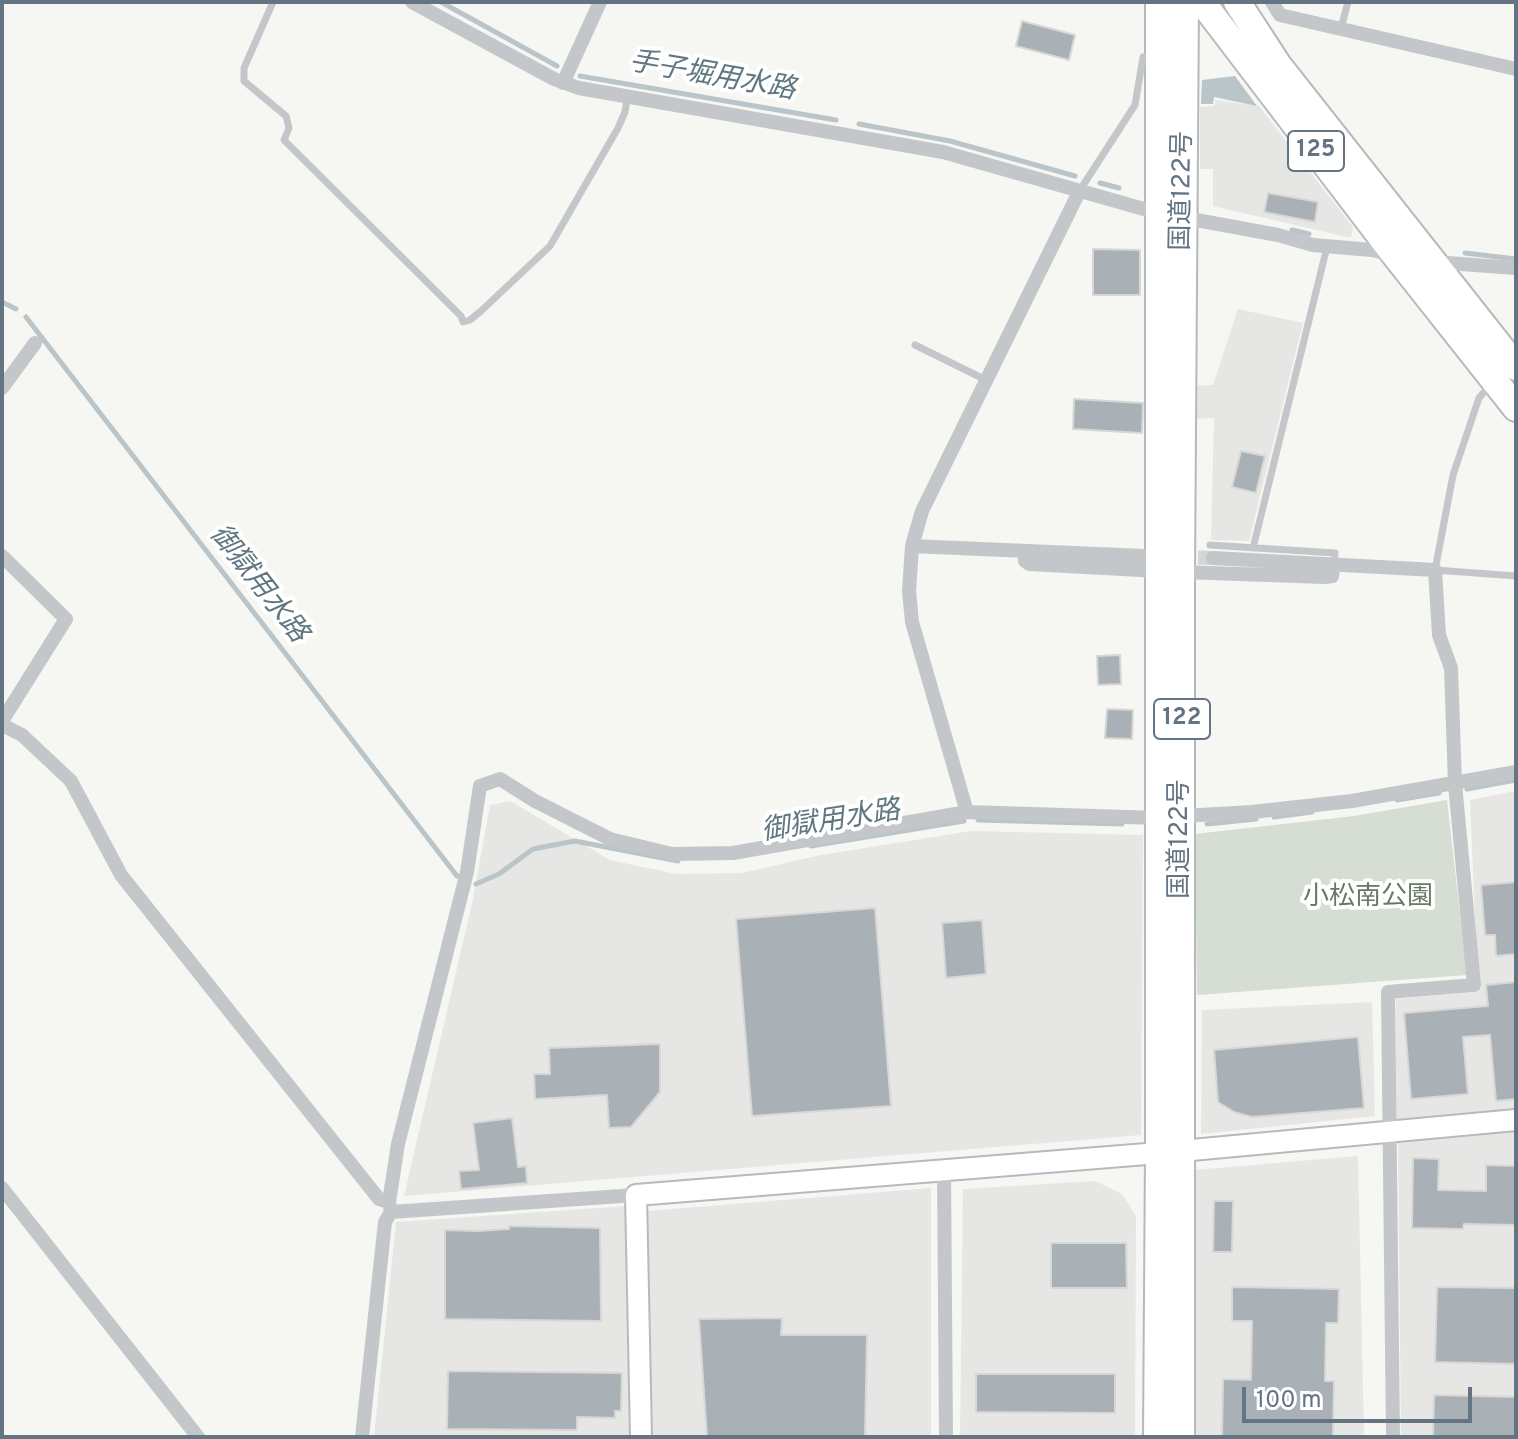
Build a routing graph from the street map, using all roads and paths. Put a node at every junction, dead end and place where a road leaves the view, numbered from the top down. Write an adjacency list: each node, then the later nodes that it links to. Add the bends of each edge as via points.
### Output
1 (273, 2): 16 (lane, via 244,68 244,81 286,116 284,140 463,322 550,246 618,128)
2 (412, 2): 15 (street)
3 (600, 2): 15 (street)
4 (1159, 2): 12 (highway, 国道122号 / 122)
5 (1185, 2): 14 (highway, 国道122号 / 122)
6 (1202, 2): 11 (highway, 125)
7 (1237, 2): 21 (highway, 125, via 1278,65)
8 (1272, 2): 10 (street, via 1280,15)
9 (1348, 2): 10 (lane)
10 (1341, 28): 13 (street)
11 (1238, 47): 14 (highway, via 1206,43); 20 (highway, 125)
12 (1158, 55): 17 (lane, via 1143,57 1135,105); 18 (highway, 国道122号 / 122)
13 (1516, 69)
14 (1184, 71): 18 (highway, 国道122号 / 122)
15 (563, 83): 16 (street)
16 (627, 99): 17 (street, via 943,152)
17 (1079, 192): 18 (street); 26 (street)
18 (1171, 215): 19 (street); 35 (highway, 国道122号 / 122)
19 (1327, 245): 20 (street); 30 (lane)
20 (1395, 255): 21 (street); 25 (highway, 125)
21 (1432, 261): 22 (street); 25 (highway, 125)
22 (1516, 268)
23 (35, 343): 27 (street)
24 (915, 345): 26 (lane)
25 (1505, 374): 28 (highway, 125); 36 (lane, via 1479,398 1453,475)
26 (986, 380): 29 (street, via 922,511)
27 (2, 388)
28 (1516, 408)
29 (912, 546): 32 (street); 41 (street, via 912,622)
30 (1253, 548): 31 (lane); 34 (lane, via 1335,553)
31 (1212, 551): 34 (street)
32 (1025, 552): 35 (street); 35 (street, via 1029,564)
33 (2, 556): 38 (street, via 66,619)
34 (1334, 564): 35 (street, via 1332,576 1325,577); 36 (street)
35 (1161, 566): 42 (highway, 国道122号 / 122)
36 (1435, 570): 37 (lane); 40 (street, via 1439,635 1451,668)
37 (1516, 576)
38 (2, 723): 49 (street, via 71,781 121,875)
39 (1516, 772): 40 (street)
40 (1455, 784): 42 (street, via 1281,809); 44 (street, via 1474,985 1388,992)
41 (967, 812): 42 (street); 49 (street, via 733,853 672,854 610,839 500,779 480,786 467,872 398,1144)
42 (1170, 817): 45 (highway, 国道122号 / 122)
43 (1516, 1120): 44 (street)
44 (1390, 1130): 45 (street); 56 (street)
45 (1170, 1152): 46 (street); 54 (highway, 国道122号 / 122); 55 (highway, 国道122号 / 122)
46 (944, 1168): 48 (street); 53 (street)
47 (2, 1188): 50 (street)
48 (636, 1195): 49 (street); 52 (street)
49 (390, 1207): 51 (street)
50 (198, 1437)
51 (362, 1437)
52 (641, 1437)
53 (946, 1437)
54 (1157, 1437)
55 (1181, 1437)
56 (1393, 1437)

